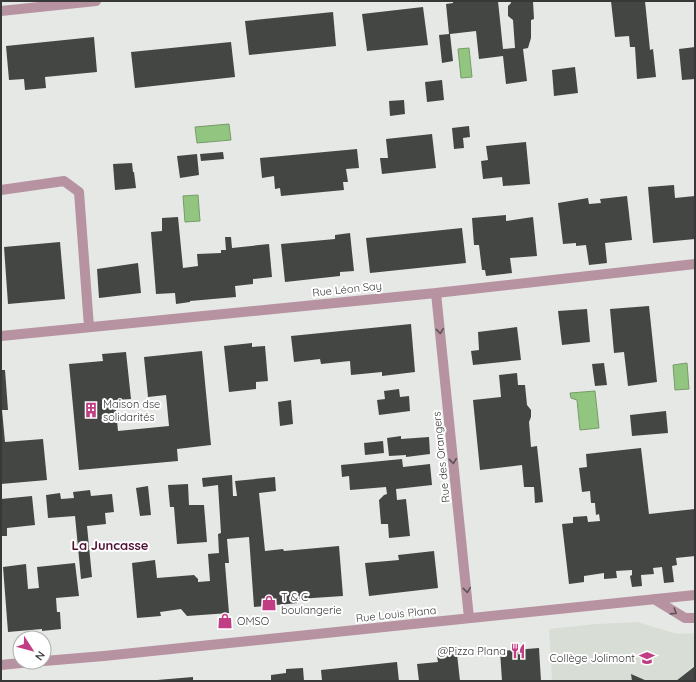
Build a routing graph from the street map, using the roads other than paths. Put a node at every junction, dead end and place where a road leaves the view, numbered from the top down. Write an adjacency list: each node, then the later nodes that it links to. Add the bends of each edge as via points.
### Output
1 (96, 1): 2 (street)
2 (1, 11)
3 (1, 190): 6 (street, via 64,181 79,192)
4 (695, 264): 5 (street, Rue Léon Say)
5 (436, 293): 6 (street, Rue Léon Say); 10 (street, Rue des Orangers, one-way to 10)
6 (89, 327): 7 (street, Rue Léon Say)
7 (1, 336)
8 (695, 595): 9 (street, Rue Louis Plana)
9 (654, 599): 10 (street, Rue Louis Plana); 11 (street, one-way to 11, via 685,618)
10 (469, 618): 12 (street, Rue Louis Plana)
11 (695, 618)
12 (52, 660)
13 (12, 664): 14 (street)
14 (1, 665)

